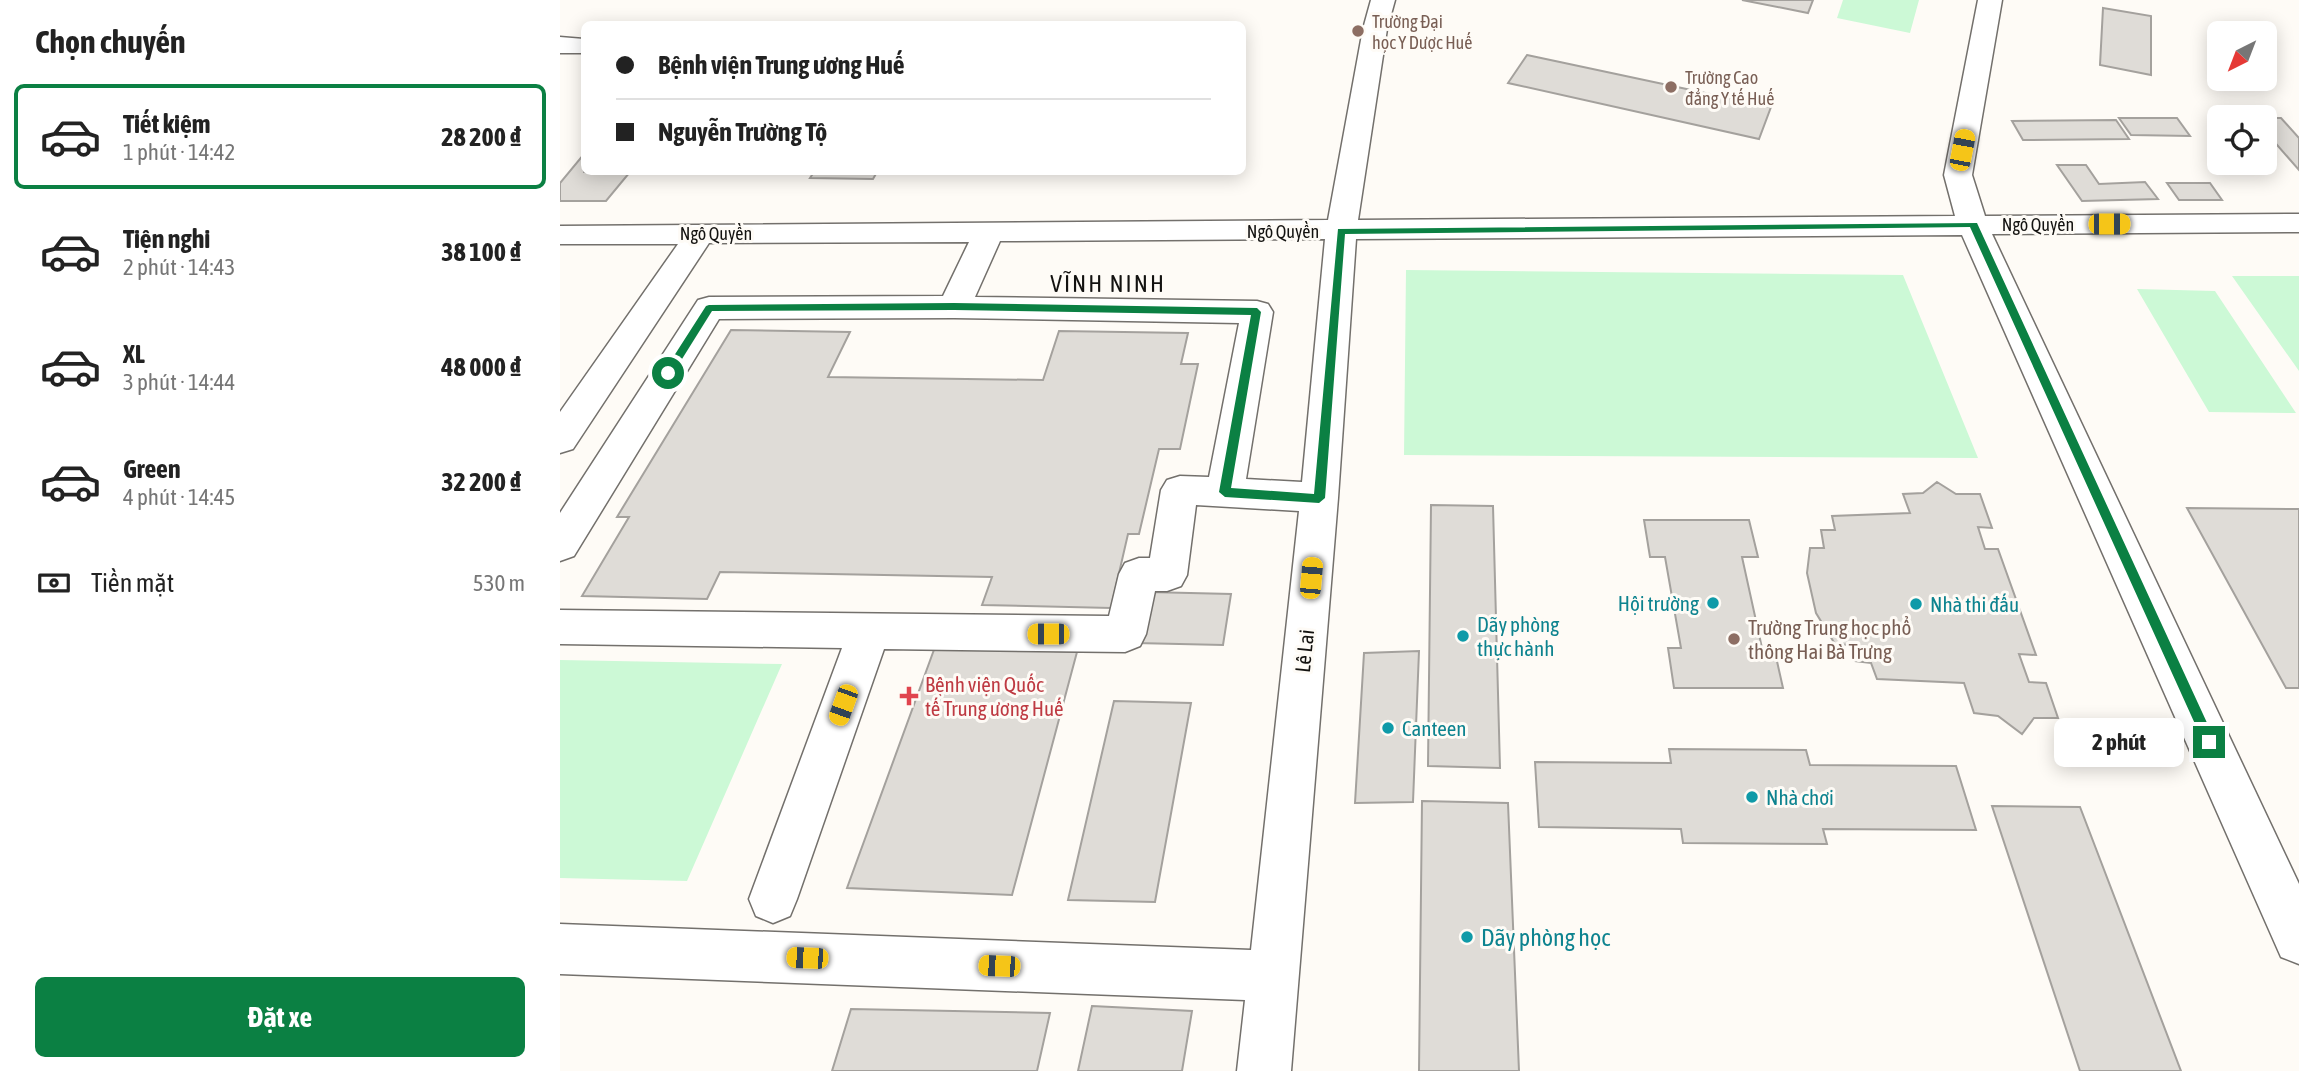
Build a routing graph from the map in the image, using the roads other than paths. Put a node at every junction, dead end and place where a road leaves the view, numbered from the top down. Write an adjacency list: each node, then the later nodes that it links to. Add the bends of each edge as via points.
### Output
1 (1383, 0): 7 (street, Lê Lai)
2 (1990, 0): 6 (street, via 1958,175)
3 (560, 46): 4 (street)
4 (581, 46)
5 (2299, 223): 6 (street, Ngô Quyền)
6 (1973, 225): 7 (street, Ngô Quyền); 19 (street)
7 (1341, 231): 9 (street, Ngô Quyền); 14 (street, Lê Lai)
8 (701, 233): 9 (street, Ngô Quyền); 10 (street, Ngô Quyền); 12 (street)
9 (988, 234): 11 (street)
10 (560, 235)
11 (954, 307): 13 (street, via 1257,312); 15 (street, via 709,308)
12 (564, 429)
13 (1225, 492): 14 (street); 17 (street, via 1180,490 1167,575 1139,573 1125,634)
14 (1319, 498): 21 (street, Lê Lai)
15 (560, 545)
16 (560, 627): 17 (street)
17 (869, 632): 18 (street)
18 (773, 899)
19 (2299, 939)
20 (560, 949): 21 (street)
21 (1273, 976): 22 (street, Lê Lai)
22 (1264, 1071)

